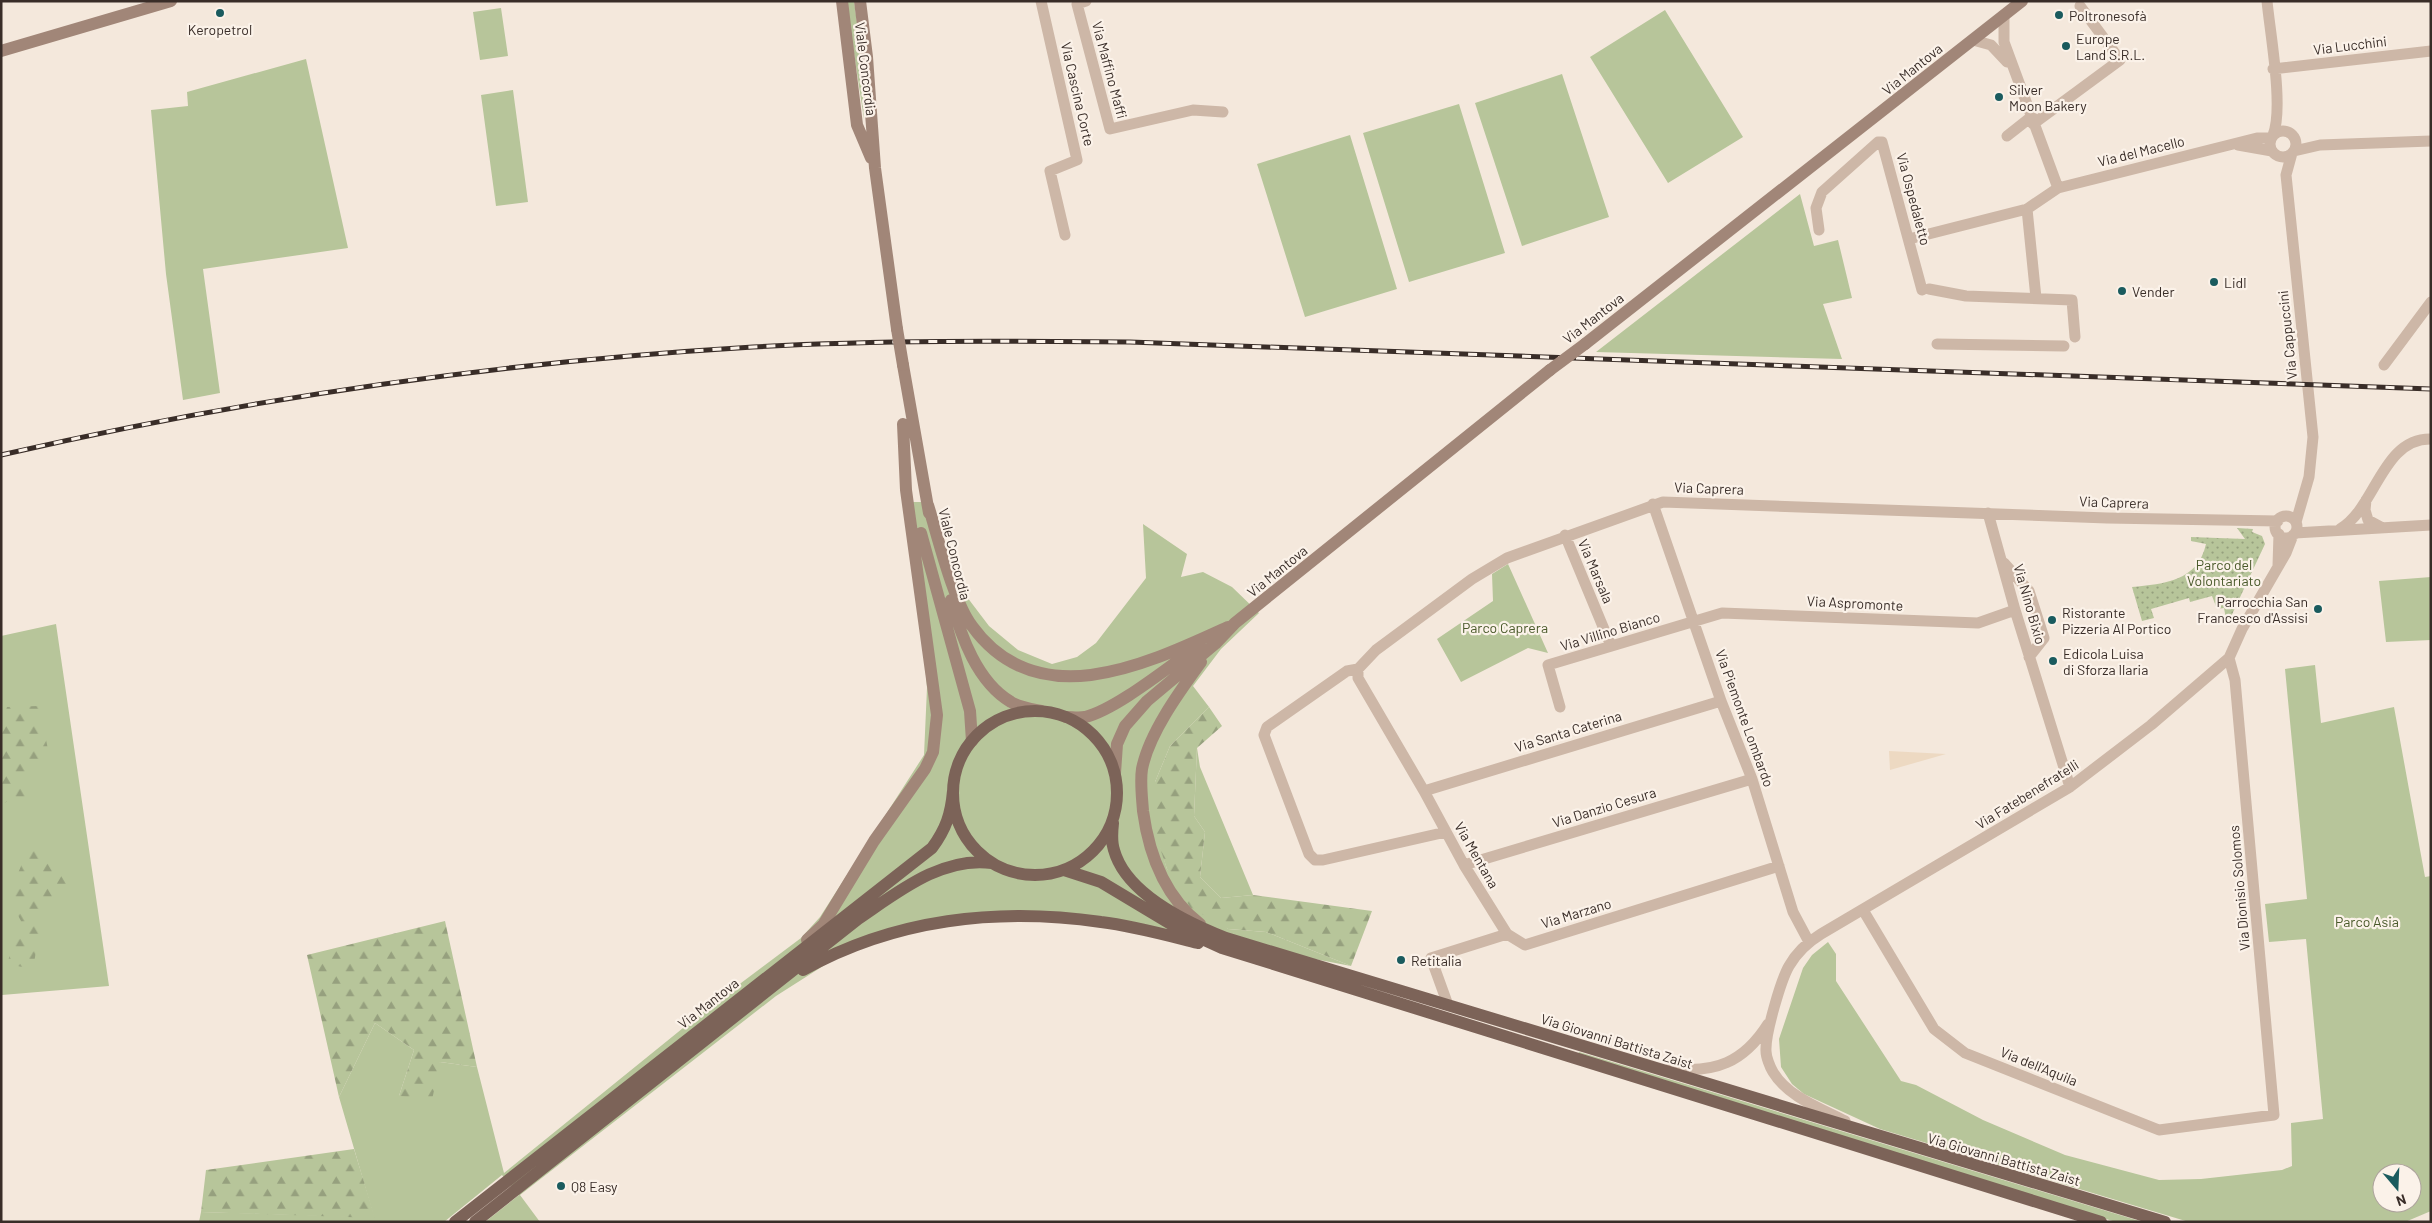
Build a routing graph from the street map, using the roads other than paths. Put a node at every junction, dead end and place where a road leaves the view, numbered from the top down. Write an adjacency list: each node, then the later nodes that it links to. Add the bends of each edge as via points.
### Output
1 (171, 1): 11 (main road)
2 (842, 1): 26 (main road, Viale Concordia, via 858,125)
3 (860, 1): 26 (main road, Viale Concordia)
4 (1041, 1): 31 (street, Via Cascina Corte, via 1078,160 1050,170)
5 (1086, 1): 16 (street, Via Maffino Maffi, via 1077,4 1110,129 1193,110)
6 (2022, 1): 9 (main road, Via Mantova)
7 (2266, 1): 14 (street)
8 (2080, 6): 17 (street, via 2120,60)
9 (2004, 15): 10 (main road, Via Mantova); 13 (street, via 2002,36)
10 (1972, 40): 13 (street, via 1991,44); 57 (main road, Via Mantova, bridge, via 1550,370)
11 (1, 51)
12 (2431, 51): 14 (street, Via Lucchini)
13 (2013, 69): 17 (street)
14 (2274, 69): 15 (street)
15 (2277, 101): 18 (street); 20 (street, via 2277,122)
16 (1223, 112)
17 (2032, 121): 19 (street); 28 (street)
18 (2291, 134): 20 (street, via 2281,131); 23 (street); 24 (street, via 2296,143)
19 (2008, 136)
20 (2272, 137): 22 (street, Via del Macello); 25 (street)
21 (2431, 141): 23 (street)
22 (2231, 145): 25 (street, Via del Macello); 28 (street, Via del Macello)
23 (2320, 145): 24 (street)
24 (2293, 152): 25 (street, via 2286,157); 27 (street, Via Cappuccini)
25 (2274, 153): 27 (street, Via Cappuccini)
26 (875, 168): 38 (main road, Viale Concordia, bridge)
27 (2286, 176): 42 (street, Via Cappuccini, via 2313,437)
28 (2058, 188): 29 (street, Via del Macello)
29 (2027, 210): 32 (street, Via del Macello); 33 (street)
30 (1819, 230): 32 (street, Via Ospedaletto, via 1816,208 1822,192 1878,142 1882,142)
31 (1065, 235)
32 (1909, 239): 33 (street, Via Ospedaletto, via 1926,290 1966,296)
33 (2036, 298): 35 (street, via 2072,300)
34 (2431, 302): 39 (street)
35 (2075, 337)
36 (1936, 344): 37 (street)
37 (2064, 346)
38 (903, 365): 40 (main road, Viale Concordia); 45 (main road, Viale Concordia)
39 (2384, 365)
40 (902, 424): 68 (main road, Viale Concordia, via 923,547 970,711); 85 (main road, via 906,490 937,715 933,752 926,769 874,841 823,925)
41 (2431, 439): 43 (street, via 2409,442 2396,454)
42 (2306, 492): 48 (street); 50 (street, Via Cappuccini)
43 (2366, 500): 49 (street, via 2368,520); 51 (street)
44 (1653, 504): 46 (street, Via Caprera, via 1715,503); 52 (street, Via Caprera); 56 (street, Via Piemonte Lombardo)
45 (928, 505): 58 (main road, via 962,608 972,626 1012,664 1060,678 1090,677 1136,664); 66 (main road, Viale Concordia, via 953,608 980,669 1000,695 1013,704)
46 (1988, 514): 48 (street, Via Caprera, via 2247,521); 53 (street, Via Nino Bixio)
47 (2431, 524): 49 (street)
48 (2279, 526): 50 (street, via 2287,538); 50 (street, via 2291,517); 54 (street, Via Fatebenefratelli)
49 (2382, 528): 51 (street)
50 (2295, 529): 51 (street); 54 (street, Via Fatebenefratelli)
51 (2340, 529)
52 (1565, 535): 60 (street, Via Marsala); 63 (street, Via Caprera, via 1506,558 1472,579 1376,650)
53 (2002, 560): 55 (street, Via Nino Bixio); 61 (street, Via Nino Bixio, via 2029,591 2044,638)
54 (2278, 566): 62 (street, Via Fatebenefratelli, via 2242,628)
55 (2015, 610): 56 (street, Via Aspromonte, via 1978,623 1733,612); 61 (street, Via Nino Bixio)
56 (1694, 621): 60 (street, Via Villino Bianco); 64 (street, Via Piemonte Lombardo)
57 (1235, 624): 58 (main road); 59 (main road)
58 (1220, 630): 67 (main road, via 1144,684 1096,713)
59 (1215, 644): 69 (main road, via 1147,701 1124,726 1117,744); 81 (main road, via 1160,725 1146,756 1141,781 1145,822 1159,873 1175,900)
60 (1611, 646): 65 (street, Via Villino Bianco, via 1548,666)
61 (2029, 657): 71 (street, Via Nino Bixio)
62 (2229, 658): 71 (street, Via Fatebenefratelli); 90 (street, Via Dionisio Solomos, via 2235,680)
63 (1358, 669): 73 (street, via 1362,688); 75 (street, via 1347,671 1267,727 1264,736 1309,854 1315,860 1323,860)
64 (1721, 701): 70 (street, Via Piemonte Lombardo); 73 (street, Via Santa Caterina)
65 (1560, 707)
66 (1041, 712): 67 (main road); 68 (main road, via 1022,712 1003,718)
67 (1066, 717): 69 (main road, via 1097,739)
68 (972, 741): 72 (main road, via 959,764)
69 (1115, 773): 74 (main road, via 1117,798)
70 (1752, 778): 77 (street, Via Danzio Cesura); 78 (street, Via Piemonte Lombardo)
71 (2070, 788): 80 (street, Via Fatebenefratelli)
72 (953, 791): 76 (main road, via 964,832); 85 (main road, Via Mantova, via 951,814 932,848)
73 (1424, 791): 75 (street, Via Mentana)
74 (1113, 823): 79 (main road, via 1092,852); 81 (main road, Via Giovanni Battista Zaist, via 1114,851 1129,875 1169,911)
75 (1446, 832): 77 (street, Via Mentana)
76 (992, 863): 79 (main road, via 1033,875); 86 (main road, Via Mantova, via 974,860 956,863 902,889)
77 (1464, 865): 82 (street, Via Mentana)
78 (1779, 866): 82 (street, Via Marzano, via 1525,945); 83 (street, Via Piemonte Lombardo, via 1793,912)
79 (1064, 870): 84 (main road, Via Giovanni Battista Zaist, via 1101,882 1176,926)
80 (1863, 910): 83 (street, Via Fatebenefratelli); 90 (street, Via dell'Aquila, via 1934,1029 1965,1053 2159,1130)
81 (1211, 932): 87 (main road, Via Giovanni Battista Zaist)
82 (1507, 934): 87 (street, via 1431,958)
83 (1809, 942): 88 (street, Via Fatebenefratelli, via 1788,967)
84 (1222, 948): 86 (main road, via 1102,922 1026,916 963,918 935,921 874,937 821,960); 94 (main road, Via Giovanni Battista Zaist)
85 (770, 975): 92 (main road, Via Mantova)
86 (770, 988): 93 (main road, Via Mantova)
87 (1448, 1005): 89 (main road, Via Giovanni Battista Zaist)
88 (1772, 1018): 89 (street, Via Fatebenefratelli, via 1756,1042 1740,1057 1726,1063 1702,1070); 91 (street, Via Fatebenefratelli, via 1766,1050 1772,1070 1780,1082 1790,1092)
89 (1639, 1064): 91 (main road, Via Giovanni Battista Zaist)
90 (2274, 1115)
91 (1868, 1134): 95 (main road, Via Giovanni Battista Zaist)
92 (455, 1222)
93 (475, 1222)
94 (2101, 1222)
95 (2165, 1222)

